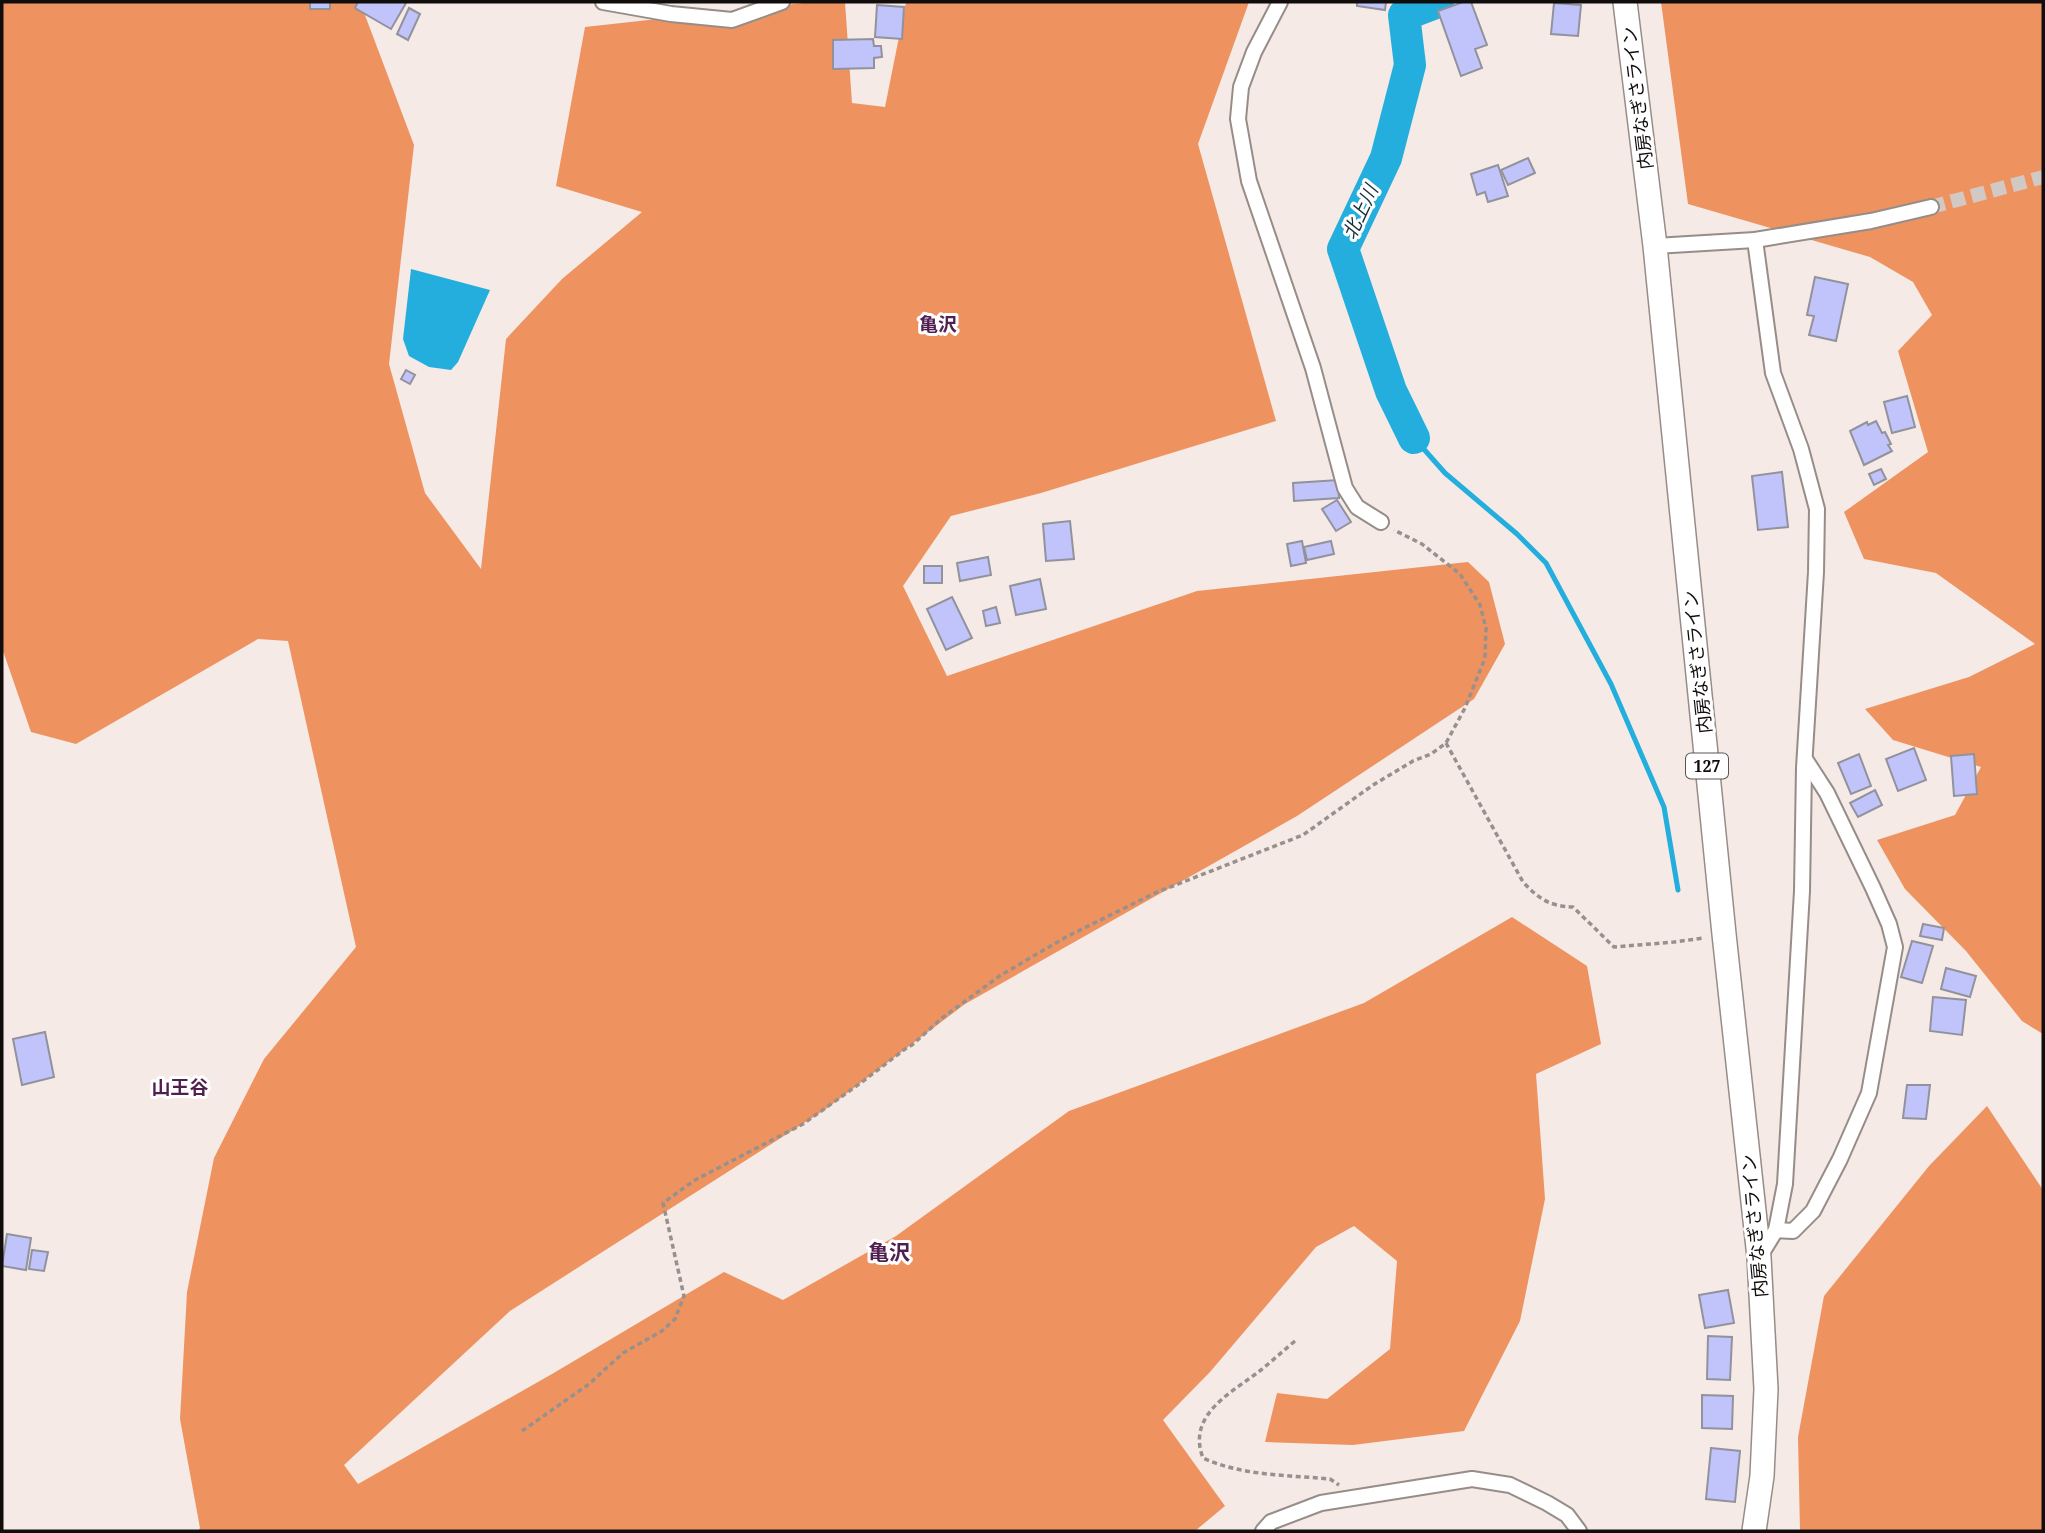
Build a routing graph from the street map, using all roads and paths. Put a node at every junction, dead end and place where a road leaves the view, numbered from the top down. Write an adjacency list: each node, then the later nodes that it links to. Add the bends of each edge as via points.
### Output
1 (603, 2): 2 (street, via 732,20)
2 (782, 2)
3 (1280, 2): 8 (street, via 1241,87 1238,119 1249,181 1313,368 1345,488 1357,507)
4 (1625, 2): 7 (highway, 内房なぎさライン / 127)
5 (1931, 207): 6 (street)
6 (1755, 240): 7 (street); 10 (street, via 1773,373 1817,509)
7 (1655, 246): 11 (highway, 内房なぎさライン / 127)
8 (1381, 522): 9 (path, via 1422,544 1460,574 1480,605 1486,628 1485,658)
9 (1446, 743): 11 (path, via 1523,882 1537,897 1556,906 1573,907 1614,947); 15 (path, via 1373,785 1303,835 1155,893 1066,937 991,982 803,1124 695,1180 663,1203 684,1296 675,1319 622,1353 589,1384)
10 (1805, 759): 12 (street, via 1791,1089 1785,1184); 12 (street, via 1827,793 1873,888 1895,947 1869,1093 1813,1211 1793,1231)
11 (1724, 934): 13 (highway, 内房なぎさライン / 127)
12 (1776, 1230): 13 (street)
13 (1759, 1257): 19 (highway, 内房なぎさライン / 127, via 1766,1389)
14 (1295, 1341): 16 (path, via 1217,1402 1200,1432 1203,1458 1257,1472 1330,1479 1341,1486)
15 (522, 1431)
16 (1347, 1499): 17 (street, via 1321,1503 1271,1522); 18 (street, via 1472,1479 1510,1485 1548,1503 1567,1515)
17 (1263, 1531)
18 (1579, 1531)
19 (1754, 1531)

